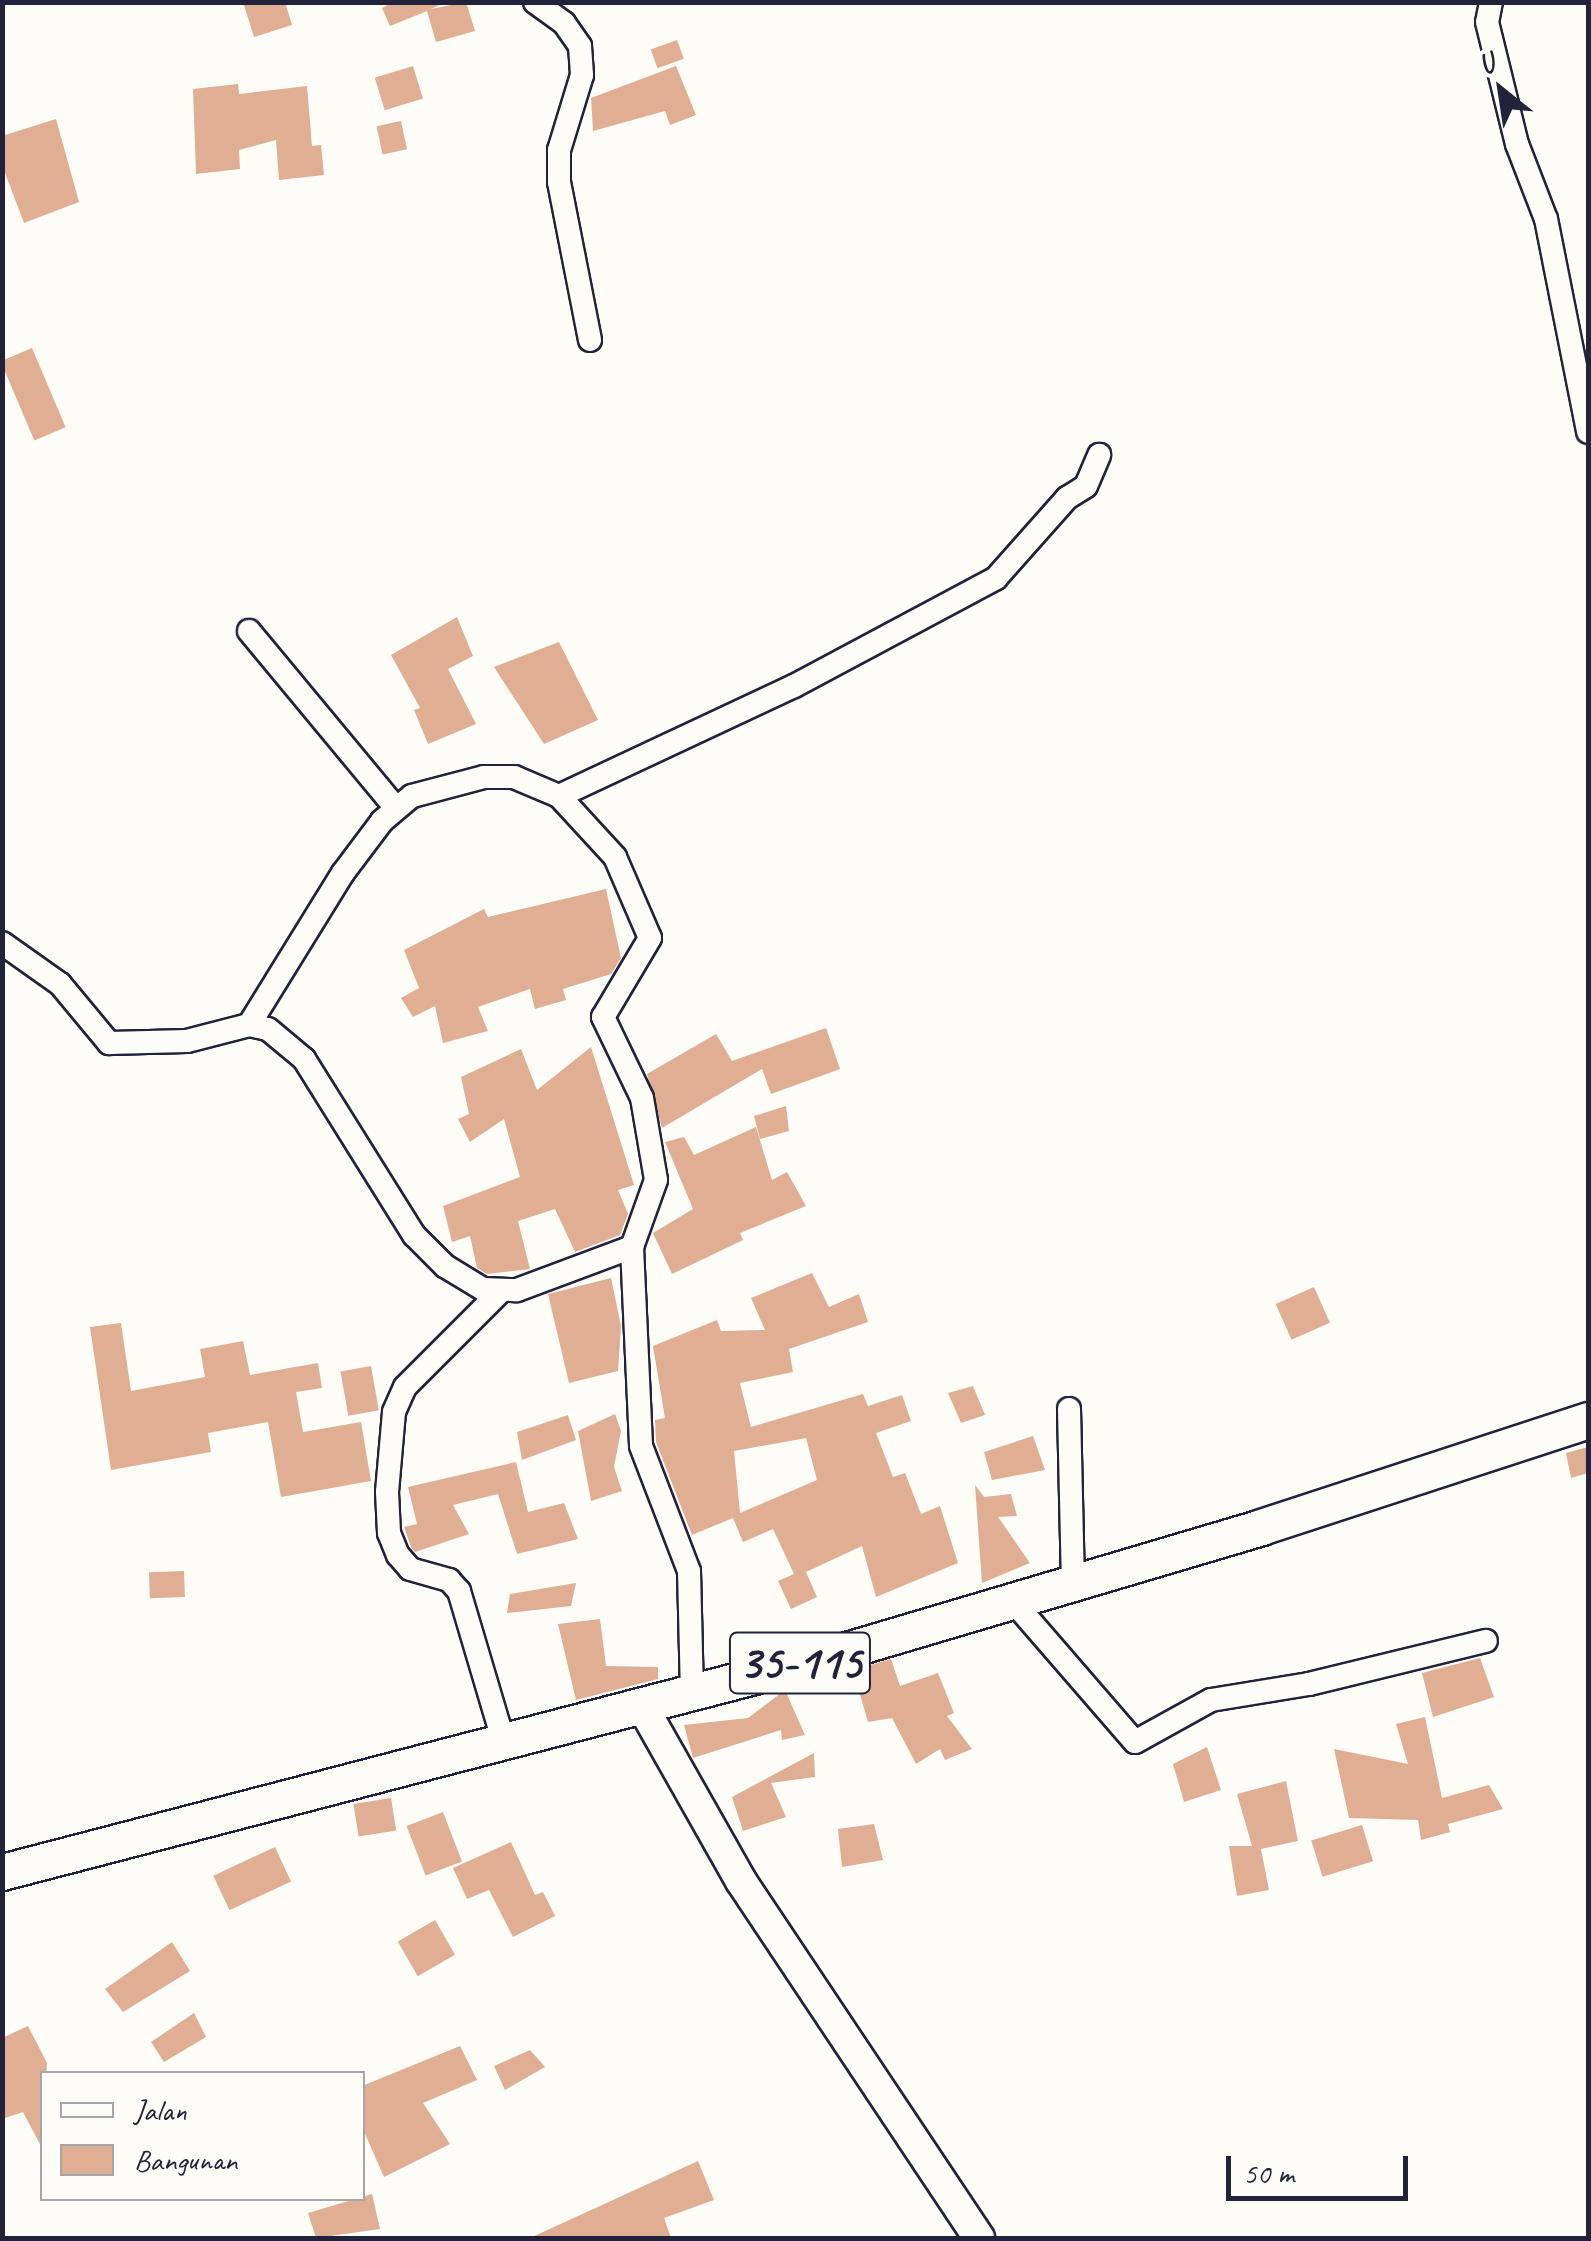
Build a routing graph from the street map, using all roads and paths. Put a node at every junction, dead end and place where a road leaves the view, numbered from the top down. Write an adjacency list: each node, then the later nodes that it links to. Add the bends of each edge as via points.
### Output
1 (535, 2): 3 (street, via 564,23 580,46 582,75 559,150 559,182)
2 (1490, 2): 4 (street, via 1495,55 1517,144 1546,219)
3 (590, 340)
4 (1585, 389): 5 (street)
5 (1588, 432)
6 (1099, 456): 8 (street, via 1086,486 1067,498 996,578 794,686)
7 (248, 630): 9 (street)
8 (558, 796): 9 (street, via 514,778 484,777 436,788); 12 (street, via 615,857 650,938 603,1016 642,1098 654,1159 656,1180)
9 (396, 808): 11 (street, via 343,872)
10 (2, 943): 11 (street, via 60,984 109,1043 187,1041)
11 (249, 1024): 13 (street, via 268,1029 304,1059 388,1201 430,1252 466,1280)
12 (632, 1247): 13 (street); 19 (street, via 641,1446 689,1571)
13 (500, 1292): 21 (street, via 406,1387 394,1412 387,1492 389,1533 398,1555 410,1569 449,1580 458,1591)
14 (1069, 1410): 16 (street)
15 (1588, 1420): 16 (main road, 35-115)
16 (1073, 1581): 17 (main road, 35-115)
17 (1010, 1599): 18 (street, via 1135,1742 1211,1700); 19 (main road, 35-115)
18 (1486, 1641)
19 (692, 1692): 20 (main road, 35-115)
20 (642, 1706): 21 (main road, 35-115); 23 (street, via 741,1881)
21 (504, 1740): 22 (main road, 35-115)
22 (2, 1872)
23 (979, 2238)

